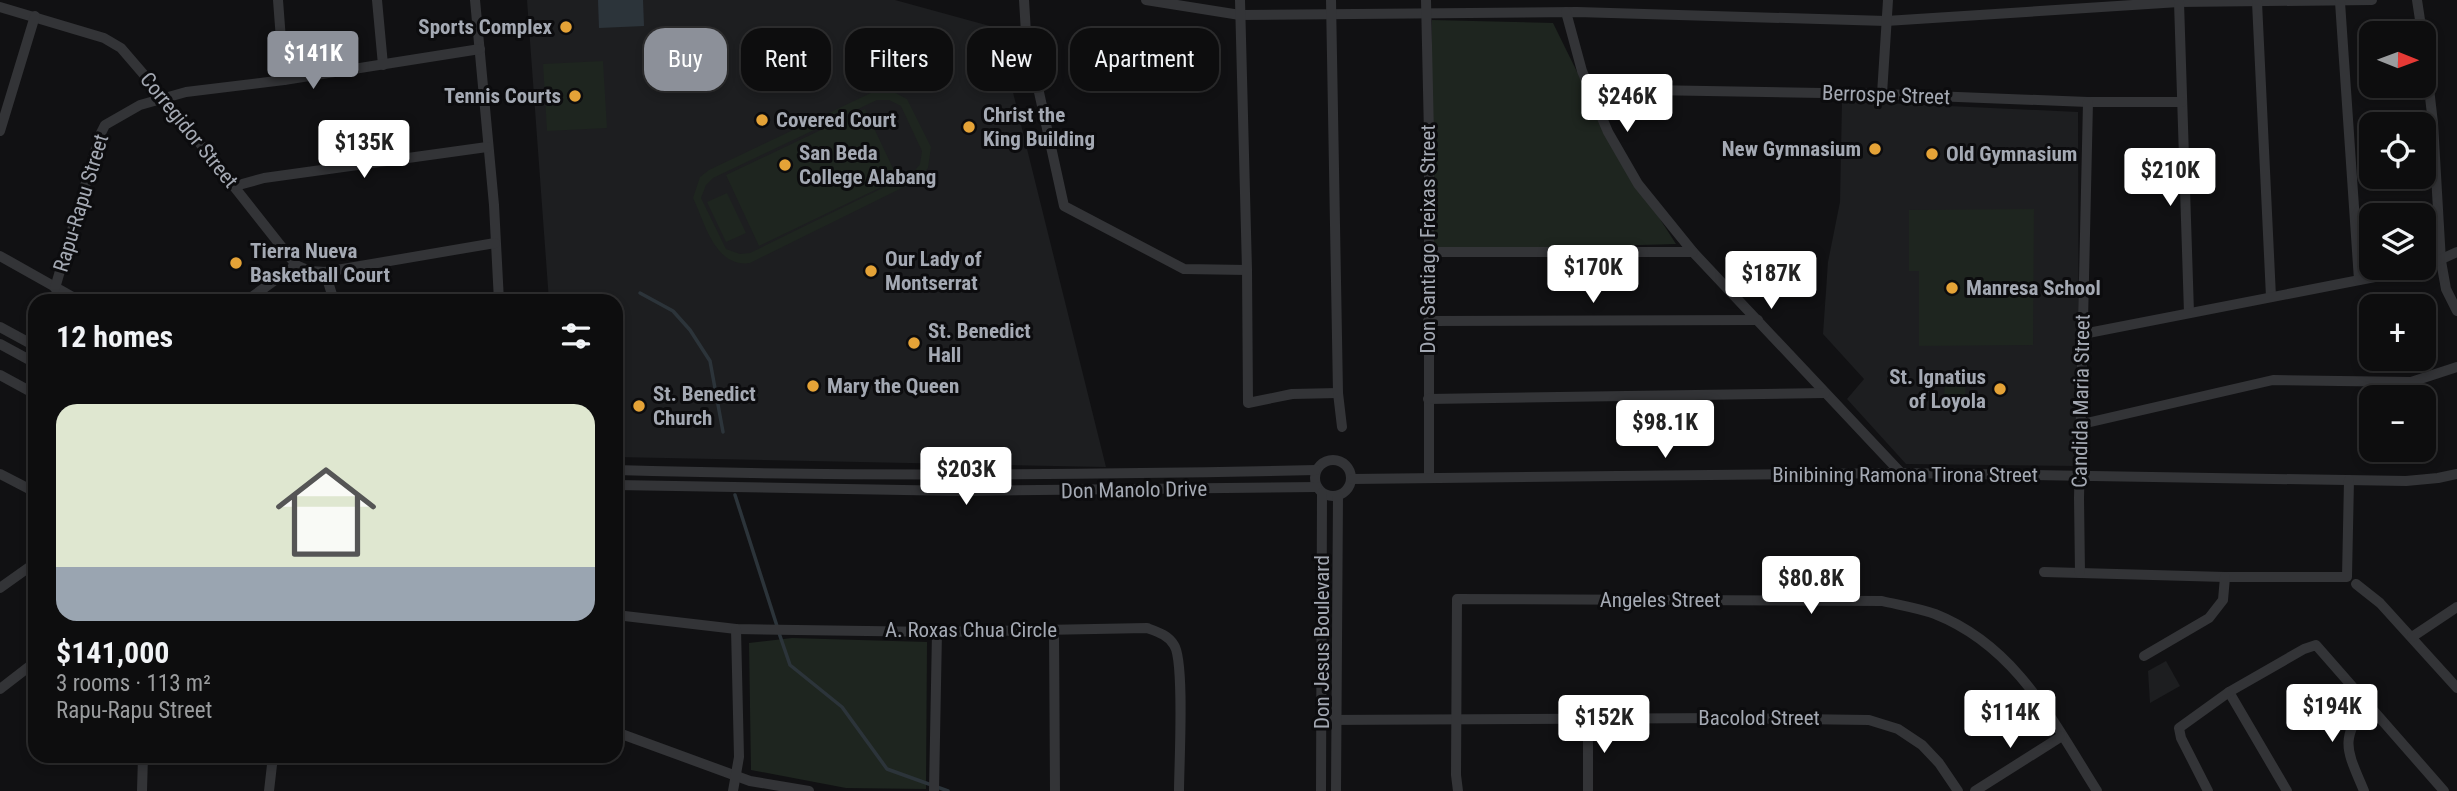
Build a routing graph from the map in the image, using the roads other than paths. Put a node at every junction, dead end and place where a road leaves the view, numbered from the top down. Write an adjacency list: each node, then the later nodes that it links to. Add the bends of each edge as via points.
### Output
1 (278, 0): 26 (street)
2 (377, 0): 25 (street)
3 (475, 0): 24 (street)
4 (1024, 0): 44 (street, via 1026,33 1064,206 1184,269)
5 (1146, 0): 12 (street)
6 (1240, 0): 18 (street)
7 (1331, 0): 19 (street)
8 (1426, 0): 20 (street, Don Santiago Freixas Street)
9 (1888, 0): 22 (street)
10 (2372, 0): 15 (street)
11 (2417, 0): 23 (street)
12 (1166, 2): 18 (street)
13 (2179, 2): 14 (street); 22 (street); 32 (street)
14 (2257, 2): 15 (street); 52 (street)
15 (2340, 2): 46 (street)
16 (0, 7): 21 (street, Corregidor Street)
17 (1566, 12): 20 (street); 22 (street); 27 (street)
18 (1240, 15): 19 (street); 44 (street)
19 (1331, 15): 20 (street); 65 (street)
20 (1426, 15): 37 (street, Don Santiago Freixas Street)
21 (35, 16): 29 (street, Corregidor Street, via 121,48); 33 (street)
22 (1886, 21): 28 (street)
23 (2420, 21)
24 (480, 49): 25 (street, Rapu-Rapu Street); 34 (street)
25 (383, 65): 26 (street, Rapu-Rapu Street)
26 (284, 80): 29 (street, Rapu-Rapu Street)
27 (1589, 89): 28 (street, Berrospe Street); 38 (street, via 1628,168)
28 (1882, 93): 31 (street, Berrospe Street)
29 (164, 97): 35 (street, Corregidor Street); 47 (street, Rapu-Rapu Street, via 105,125)
30 (2430, 98): 41 (street)
31 (2088, 102): 32 (street, Berrospe Street); 58 (street, Candida Maria Street)
32 (2182, 102): 54 (street)
33 (0, 131)
34 (487, 147): 35 (street); 36 (street)
35 (235, 186): 43 (street, Corregidor Street)
36 (495, 243): 45 (street); 51 (street)
37 (1429, 252): 38 (street); 56 (street, Don Santiago Freixas Street)
38 (1693, 252): 55 (street)
39 (2457, 252): 41 (street)
40 (0, 256): 47 (street)
41 (2441, 261): 42 (street); 53 (street, via 2446,289)
42 (2436, 263)
43 (296, 265): 45 (street); 49 (street)
44 (1247, 270): 65 (street, via 1248,403 1292,394)
45 (325, 272): 50 (street)
46 (2359, 280): 52 (street)
47 (55, 288): 48 (street)
48 (67, 294)
49 (256, 294)
50 (332, 294)
51 (499, 294)
52 (2271, 297): 54 (street)
53 (2457, 312)
54 (2189, 313): 58 (street)
55 (1758, 320): 56 (street); 66 (street)
56 (1428, 321): 67 (street, Don Santiago Freixas Street)
57 (0, 327): 59 (street)
58 (2083, 334): 68 (street, Candida Maria Street)
59 (28, 342)
60 (0, 344): 61 (street)
61 (28, 359)
62 (2457, 367): 68 (street, via 2411,382 2273,380)
63 (0, 375): 64 (street)
64 (28, 390)
65 (1338, 393): 69 (street)
66 (1825, 393): 67 (street); 73 (street)
67 (1428, 399): 78 (street, Don Santiago Freixas Street)
68 (2082, 424): 77 (street, Candida Maria Street)
69 (1342, 427)
70 (623, 470): 75 (street, Don Manolo Drive)
71 (1316, 470): 72 (street, Don Manolo Drive); 79 (street, via 1333,459 1350,469); 84 (street, via 1314,479)
72 (1026, 473): 75 (street, Don Manolo Drive); 85 (street)
73 (1901, 473): 77 (street, Binibining Ramona Tirona Street); 78 (street, Binibining Ramona Tirona Street)
74 (0, 474): 82 (street)
75 (855, 474): 83 (street)
76 (2457, 474): 80 (street, Binibining Ramona Tirona Street, via 2406,481)
77 (2079, 475): 80 (street, Binibining Ramona Tirona Street); 89 (street, Candida Maria Street)
78 (1429, 478): 79 (street, Binibining Ramona Tirona Street)
79 (1352, 479): 86 (street)
80 (2349, 480): 90 (street, via 2347,577)
81 (623, 485): 83 (street, Don Manolo Drive)
82 (28, 488)
83 (856, 489): 85 (street, Don Manolo Drive)
84 (1320, 490): 85 (street, Don Manolo Drive); 86 (street); 107 (street, Don Jesus Boulevard)
85 (1025, 491)
86 (1338, 496): 108 (street, Don Jesus Boulevard)
87 (28, 568): 92 (street)
88 (2044, 572): 89 (street)
89 (2080, 573): 90 (street)
90 (2225, 578): 99 (street, via 2223,600 2208,618)
91 (2356, 584): 98 (street)
92 (0, 588)
93 (2457, 607): 98 (street)
94 (623, 616): 95 (street, A. Roxas Chua Circle)
95 (736, 629): 97 (street, A. Roxas Chua Circle); 113 (street)
96 (1054, 630): 97 (street, A. Roxas Chua Circle); 119 (street); 120 (street, A. Roxas Chua Circle, via 1147,628 1173,643 1180,663)
97 (937, 632): 114 (street)
98 (2412, 637): 101 (street)
99 (2144, 656)
100 (28, 667): 102 (street)
101 (2457, 688)
102 (0, 689)
103 (2230, 692): 104 (street, via 2316,645); 128 (street, via 2179,728); 129 (street)
104 (2366, 701): 130 (street, via 2351,724 2348,744); 131 (street)
105 (1457, 719): 106 (street, Bacolod Street); 108 (street, Bacolod Street); 110 (street, Angeles Street, via 1457,599 1882,601 1934,614 1989,646 2032,690); 123 (street, Angeles Street)
106 (1588, 719): 124 (street); 125 (street, Bacolod Street, via 1869,720 1898,729 1922,745)
107 (1322, 720): 108 (street, Bacolod Street); 121 (street, Don Jesus Boulevard)
108 (1336, 720): 122 (street, Don Jesus Boulevard)
109 (623, 735): 113 (street)
110 (2062, 736): 126 (street); 127 (street, Angeles Street)
111 (143, 763): 115 (street)
112 (272, 763): 116 (street)
113 (737, 777): 117 (street); 118 (street)
114 (934, 788)
115 (142, 791)
116 (269, 791)
117 (733, 791)
118 (809, 791)
119 (1055, 791)
120 (1179, 791)
121 (1321, 791)
122 (1336, 791)
123 (1458, 791)
124 (1588, 791)
125 (1958, 791)
126 (1975, 791)
127 (2096, 791)
128 (2208, 791)
129 (2287, 791)
130 (2364, 791)
131 (2444, 791)

